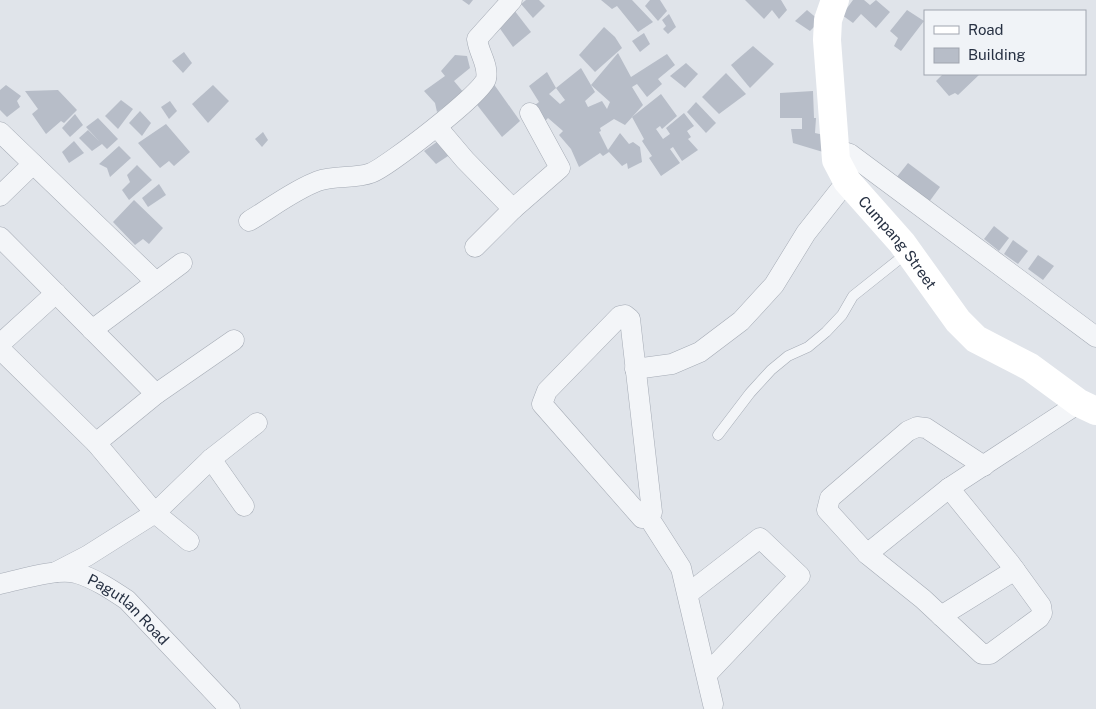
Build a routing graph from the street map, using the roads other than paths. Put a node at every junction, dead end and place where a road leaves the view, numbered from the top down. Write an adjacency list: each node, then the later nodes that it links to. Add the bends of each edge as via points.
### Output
1 (512, 0): 4 (street, via 477,39 487,65 486,81)
2 (835, 0): 6 (street, Cumpang Street, via 828,20 827,40)
3 (530, 113): 10 (street, via 560,168)
4 (437, 126): 10 (street); 11 (street, via 372,173 318,181)
5 (0, 132): 7 (street)
6 (835, 149): 8 (street, Cumpang Street, via 836,160); 19 (street, via 850,154)
7 (33, 164): 9 (street); 16 (street)
8 (847, 181): 14 (street, Cumpang Street); 23 (street, via 806,233 774,284 741,320 700,352 672,364)
9 (0, 196)
10 (513, 209): 13 (street)
11 (249, 221)
12 (0, 238): 17 (street)
13 (476, 248)
14 (908, 252): 25 (street, Cumpang Street, via 958,321 976,339 1030,367); 27 (lane, via 853,296 842,315 826,332 771,370)
15 (182, 263): 16 (street)
16 (156, 282): 18 (street)
17 (56, 293): 18 (street); 21 (street)
18 (92, 330): 24 (street)
19 (1096, 337)
20 (234, 340): 24 (street)
21 (0, 344)
22 (0, 349): 28 (street)
23 (634, 369): 34 (street, via 652,512); 34 (street, via 630,319 626,315 620,316 547,391 542,404 642,518)
24 (156, 394): 28 (street)
25 (1087, 407): 30 (street)
26 (257, 423): 29 (street)
27 (718, 434)
28 (96, 443): 33 (street)
29 (211, 459): 32 (street); 33 (street)
30 (984, 466): 31 (street); 36 (street, via 926,428 908,431 828,503 827,510 831,516)
31 (949, 488): 36 (street); 37 (street)
32 (244, 506)
33 (155, 513): 35 (street); 38 (street)
34 (650, 518): 40 (street, via 681,568)
35 (189, 541)
36 (867, 554): 41 (street)
37 (1015, 570): 41 (street); 41 (street, via 1041,606 1042,613 990,654 982,654)
38 (54, 573): 39 (street, Pagutlan Road); 44 (street, Pagutlan Road, via 77,573 127,600)
39 (0, 584)
40 (689, 593): 42 (street); 42 (street, via 760,538 800,576)
41 (942, 616)
42 (707, 674): 43 (street)
43 (713, 704)
44 (230, 709)

